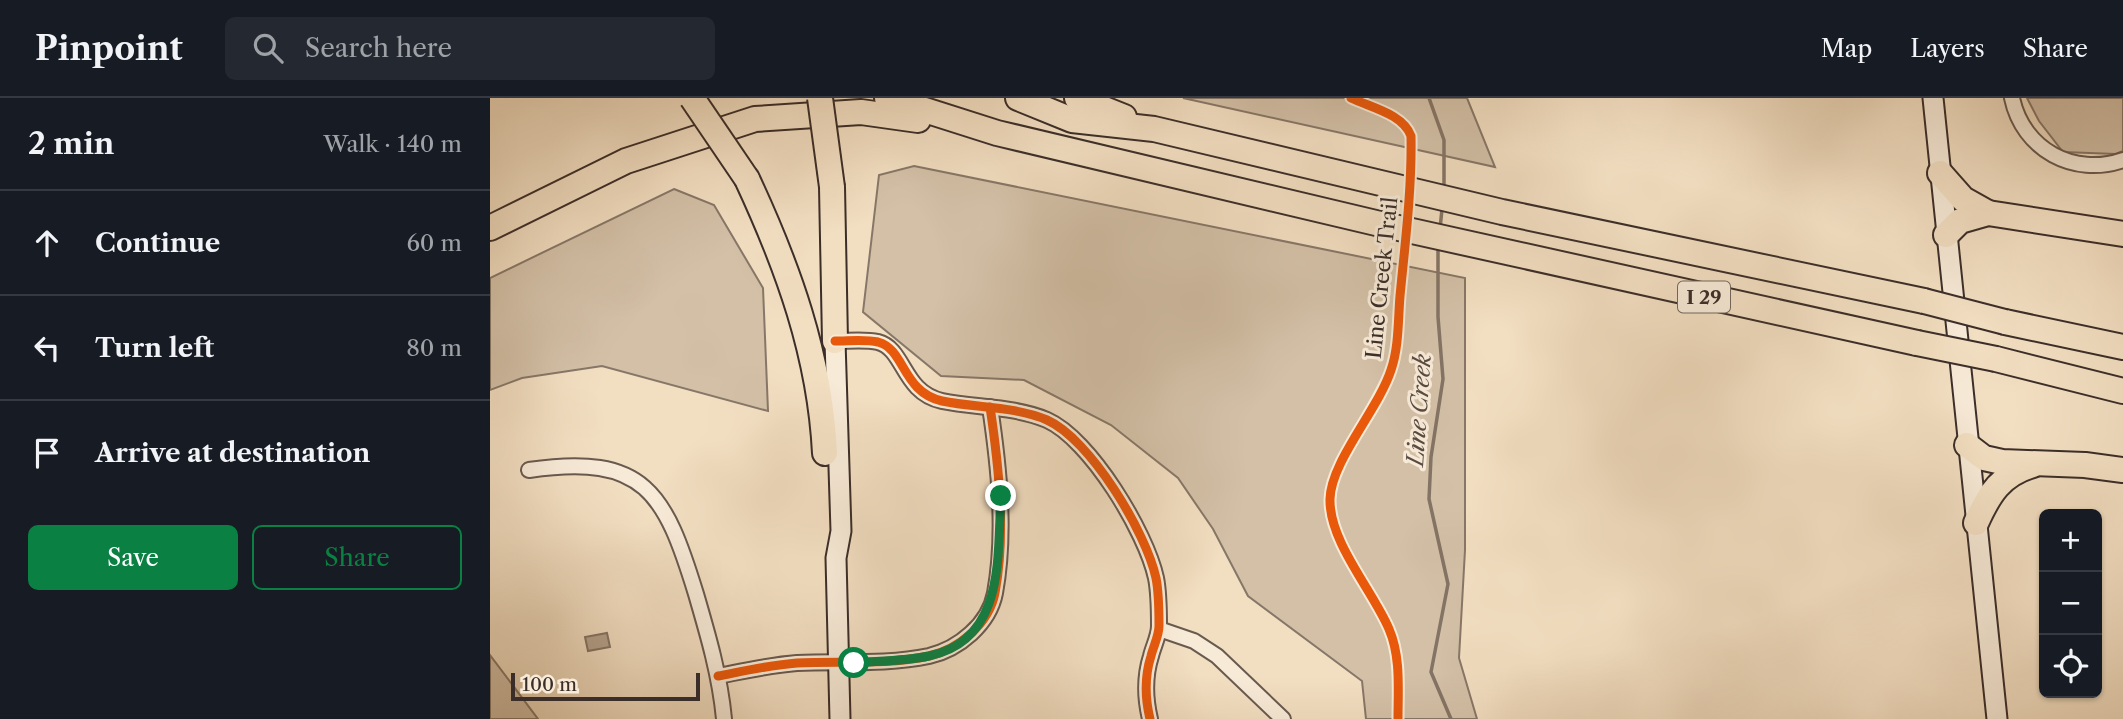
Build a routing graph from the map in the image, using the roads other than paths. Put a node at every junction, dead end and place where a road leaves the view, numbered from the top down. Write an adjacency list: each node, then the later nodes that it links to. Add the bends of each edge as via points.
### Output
1 (692, 98): 21 (highway, bridge, via 747,180 797,296)
2 (820, 98): 16 (highway, bridge, via 832,187)
3 (887, 98): 9 (highway, I 29)
4 (1018, 98): 8 (highway, via 1072,120)
5 (1077, 98): 8 (highway, I 29)
6 (1933, 98): 11 (main road)
7 (2012, 98): 10 (street, via 2027,132 2057,158 2086,166)
8 (1154, 129): 17 (highway, I 29, bridge, via 1502,212)
9 (997, 133): 13 (highway, via 861,112 755,119 626,161); 18 (highway, I 29, bridge, via 1491,250 1996,359)
10 (2123, 160)
11 (1940, 173): 12 (highway, via 1963,199); 15 (main road)
12 (1988, 213): 14 (highway); 15 (highway, via 1960,221)
13 (490, 228)
14 (2123, 234)
15 (1946, 235): 20 (main road)
16 (835, 341): 19 (street, via 878,342 889,348 912,385 925,395); 26 (main road, via 841,531)
17 (2123, 347)
18 (2123, 391)
19 (990, 407): 27 (street, via 1047,420 1084,446 1145,547 1156,579); 28 (street, via 1001,496 995,594 987,612 969,636 930,656)
20 (1967, 445): 22 (highway, via 1984,458); 25 (main road)
21 (825, 453): 26 (main road, via 829,530)
22 (2034, 465): 24 (highway); 25 (highway, via 1998,484)
23 (529, 470): 29 (street, via 595,466 624,476 653,495 677,533)
24 (2123, 470)
25 (1976, 523): 34 (main road)
26 (836, 558): 28 (main road)
27 (1159, 629): 32 (street, via 1149,660 1145,698); 33 (street, via 1194,641 1217,656)
28 (839, 664): 29 (street, via 797,663); 31 (main road)
29 (718, 676): 30 (street)
30 (724, 719)
31 (840, 719)
32 (1150, 719)
33 (1283, 719)
34 (1997, 719)

